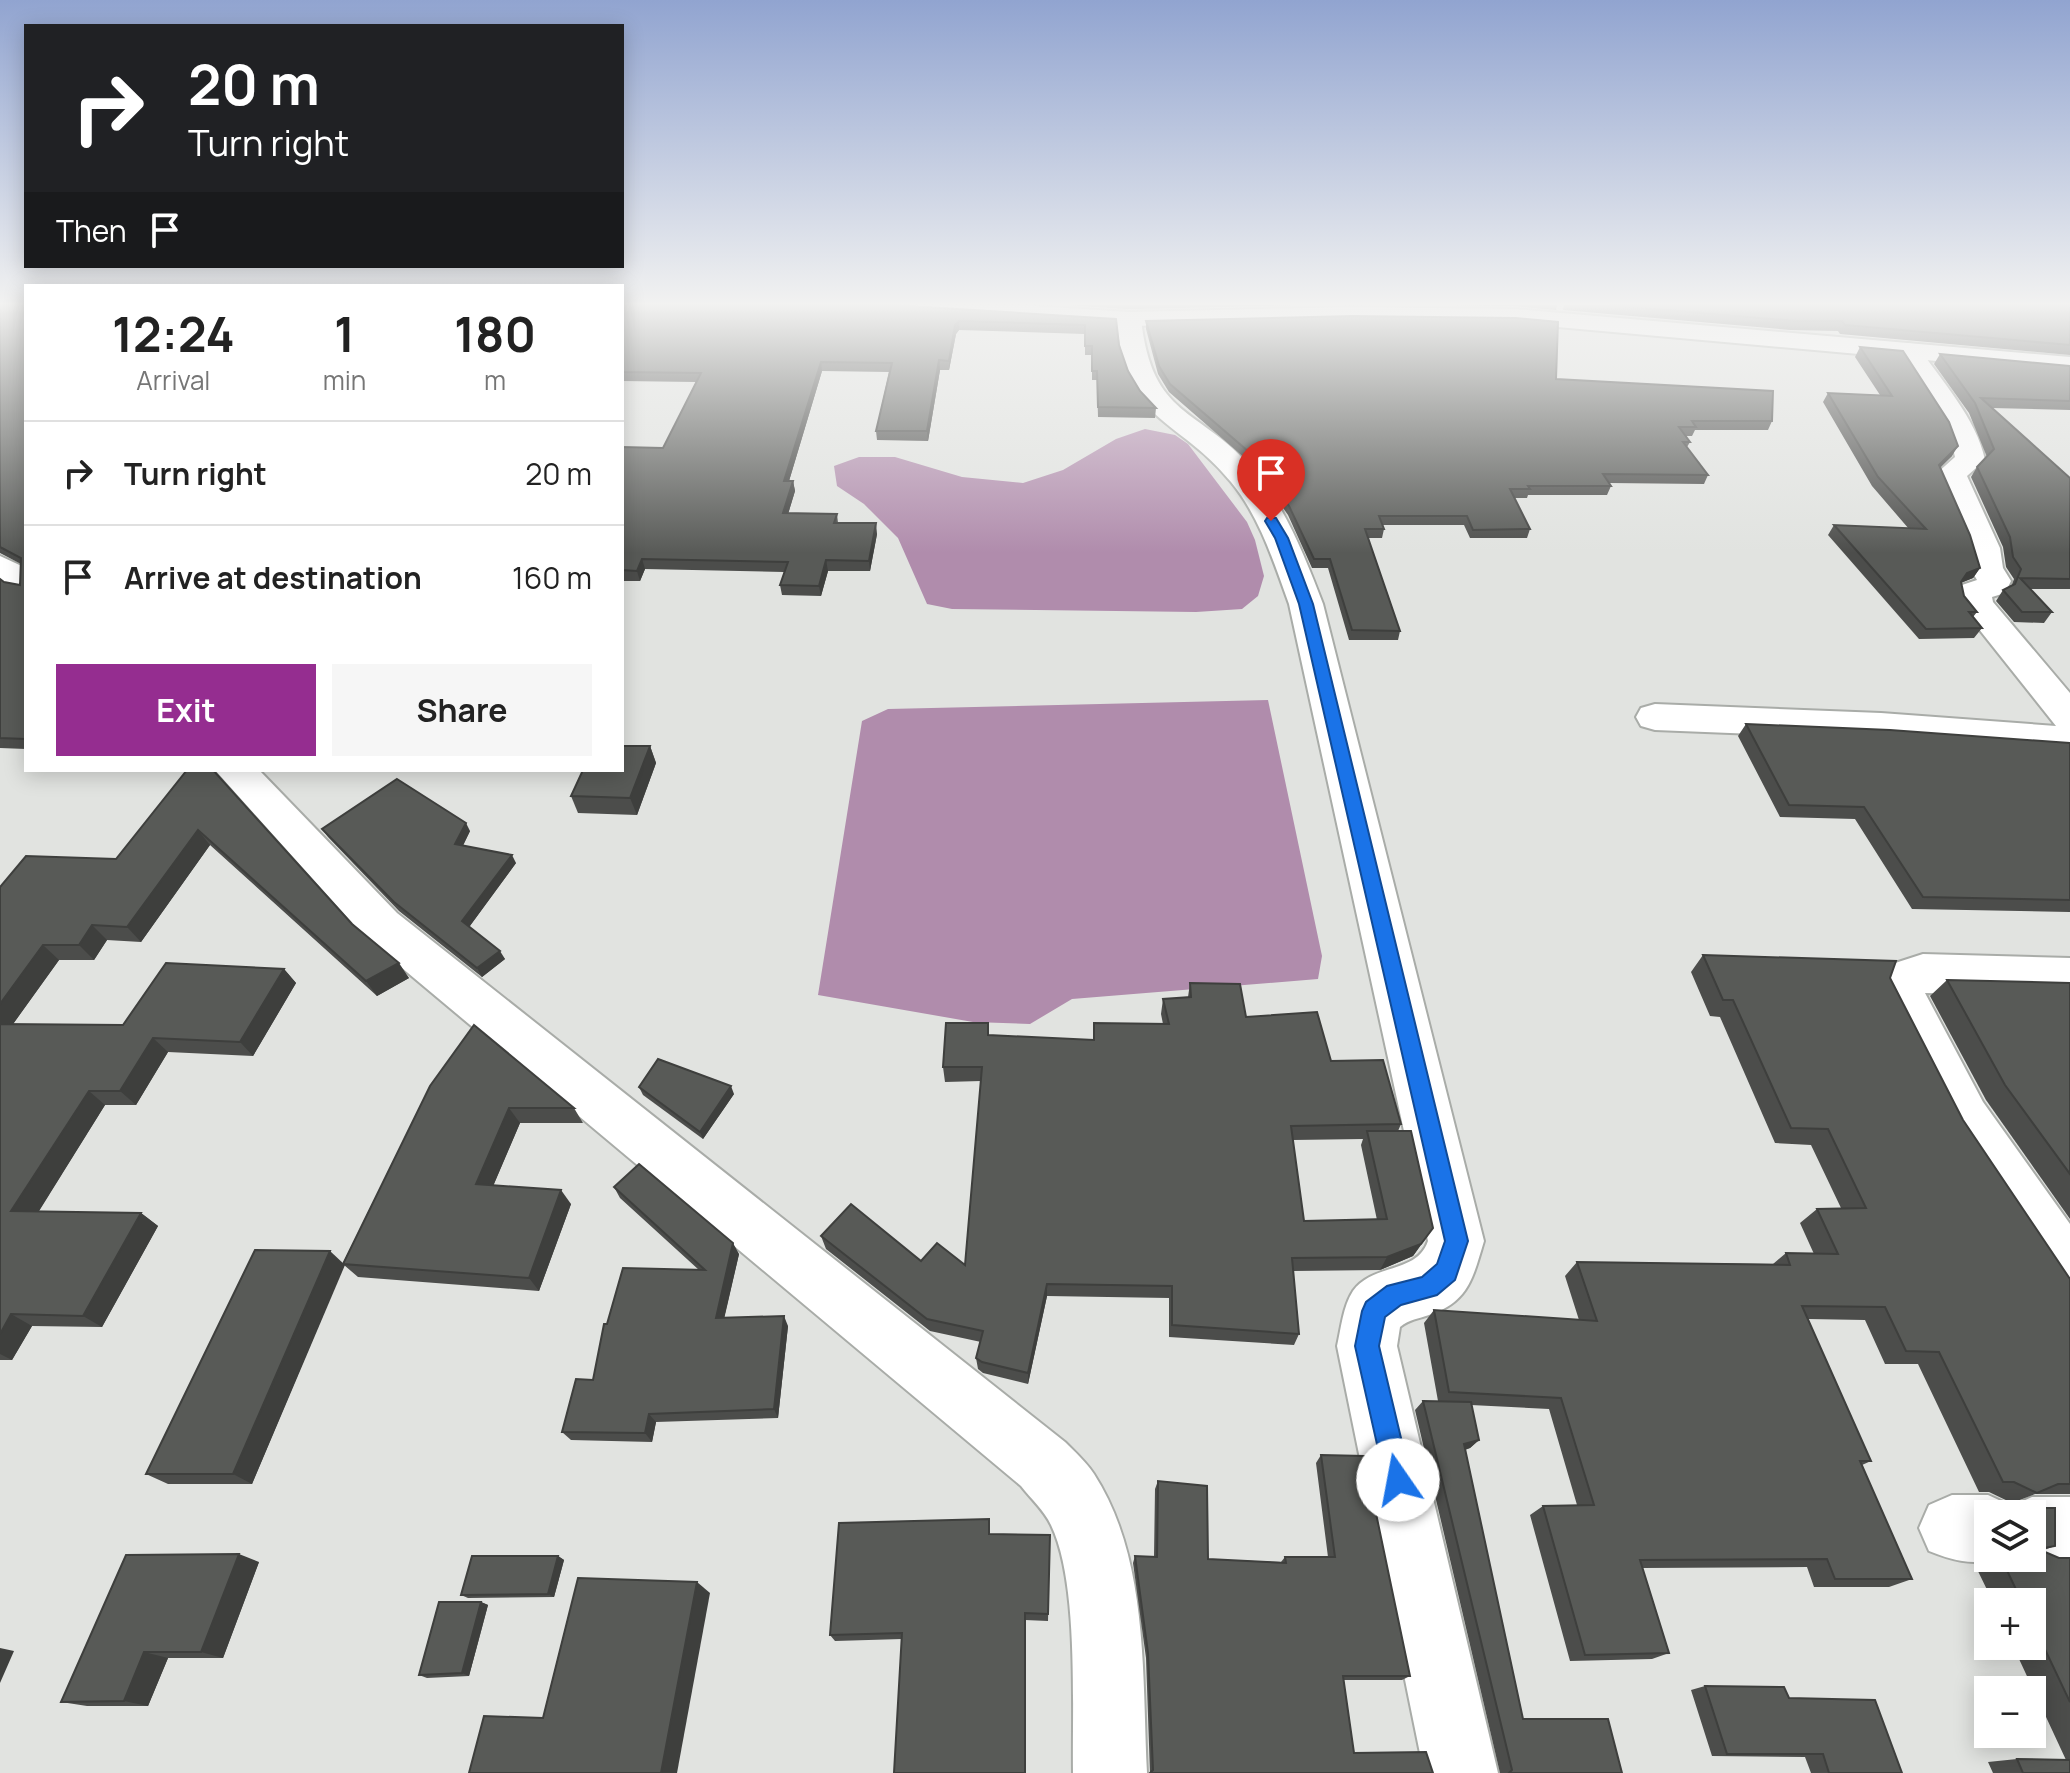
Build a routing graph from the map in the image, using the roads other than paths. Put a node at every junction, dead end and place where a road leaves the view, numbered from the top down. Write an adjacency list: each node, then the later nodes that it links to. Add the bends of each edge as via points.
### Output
1 (1147, 388): 14 (street, via 1243,476 1281,538 1306,604 1456,1241 1446,1272 1428,1287 1396,1294 1374,1311 1367,1346)
2 (1932, 388): 6 (street, via 1968,449 1970,460 1951,474 1994,581 1974,592 1976,604)
3 (0, 566): 4 (street)
4 (24, 582)
5 (1655, 717): 7 (street)
6 (2070, 718)
7 (2070, 740)
8 (237, 772): 13 (street, via 381,925 1043,1464 1074,1501 1093,1549 1106,1652)
9 (2070, 977): 10 (street, via 1923,973 1906,978 1901,993 1965,1118)
10 (2070, 1272)
11 (2046, 1530): 12 (street)
12 (2070, 1530)
13 (1110, 1773)
14 (1461, 1773)

